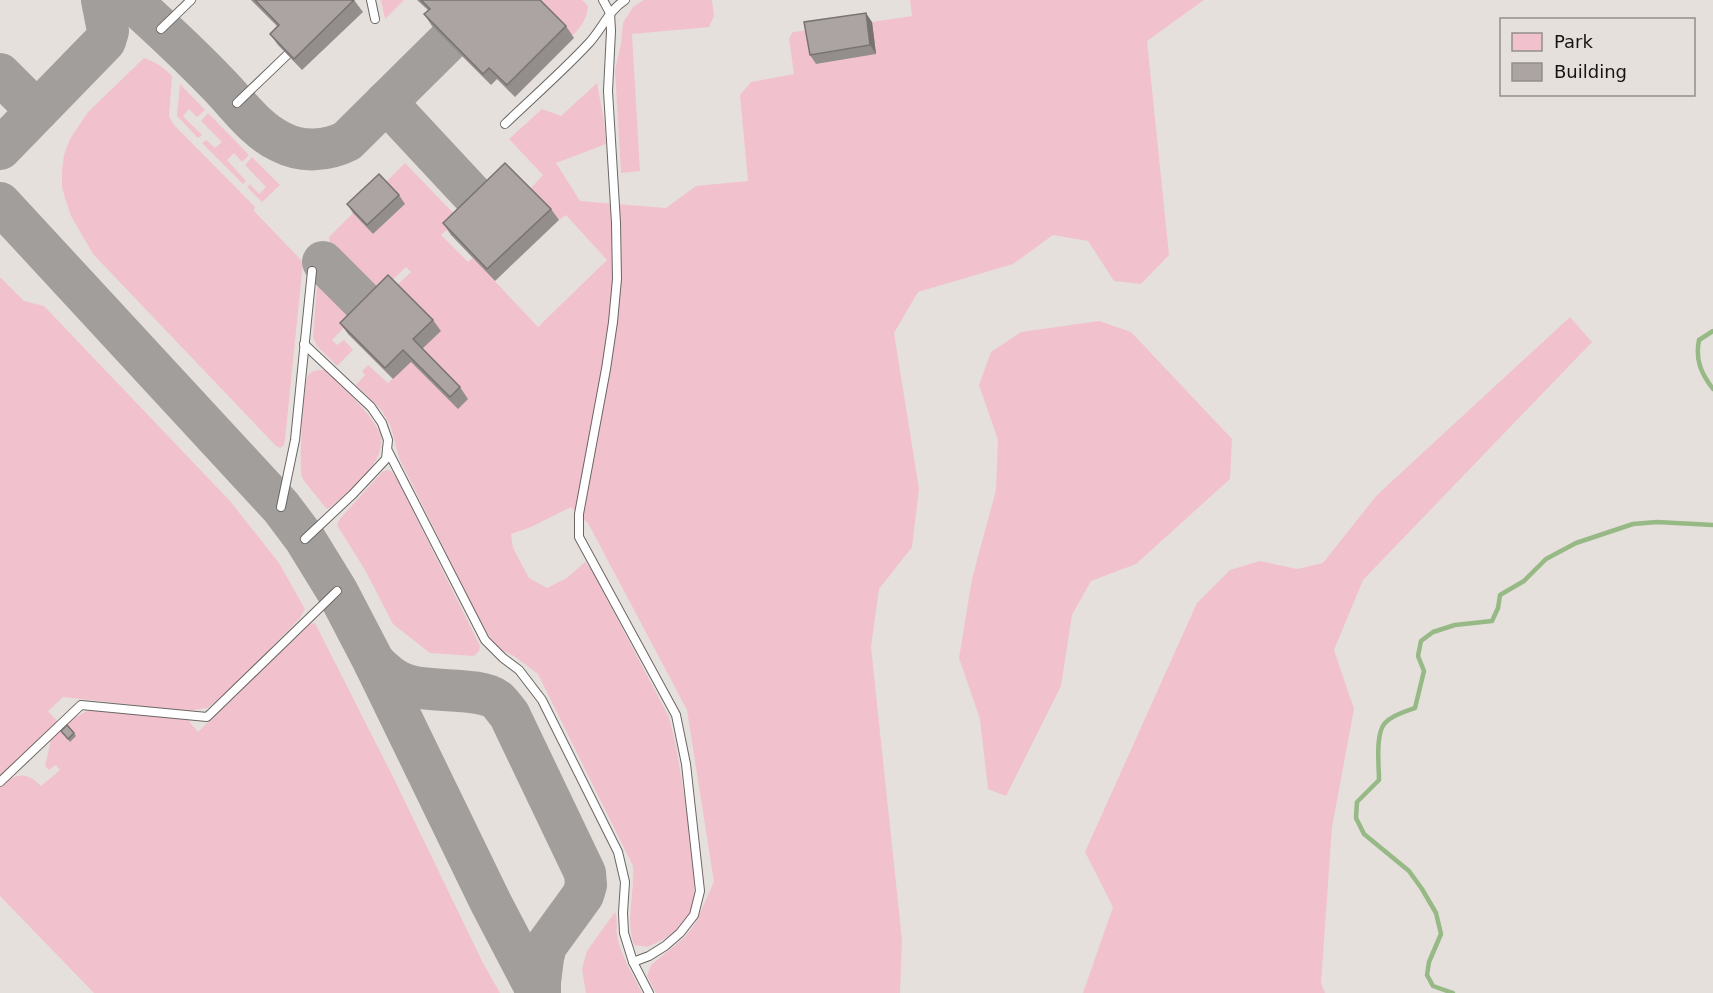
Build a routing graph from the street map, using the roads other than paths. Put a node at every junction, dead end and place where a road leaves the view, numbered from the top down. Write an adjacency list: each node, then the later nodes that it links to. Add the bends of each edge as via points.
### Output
1 (191, 0): 7 (lane)
2 (371, 0): 6 (lane)
3 (603, 0): 5 (lane)
4 (625, 0): 5 (lane)
5 (610, 13): 10 (lane, via 590,42); 18 (lane, via 608,91 617,279 606,369 579,514 579,537 676,715 686,764 700,891 694,915 680,933 657,951)
6 (375, 19)
7 (161, 29)
8 (287, 55): 9 (lane)
9 (237, 103)
10 (505, 124)
11 (312, 271): 12 (lane)
12 (304, 344): 13 (lane, via 371,407 382,423); 14 (lane, via 295,440)
13 (387, 449): 15 (lane, via 386,459 372,475); 18 (lane, via 485,640 519,670 542,700 618,852 625,882 624,933)
14 (281, 507)
15 (305, 539)
16 (337, 591): 17 (lane, via 207,717 81,705)
17 (0, 782)
18 (633, 962): 19 (lane)
19 (649, 993)

